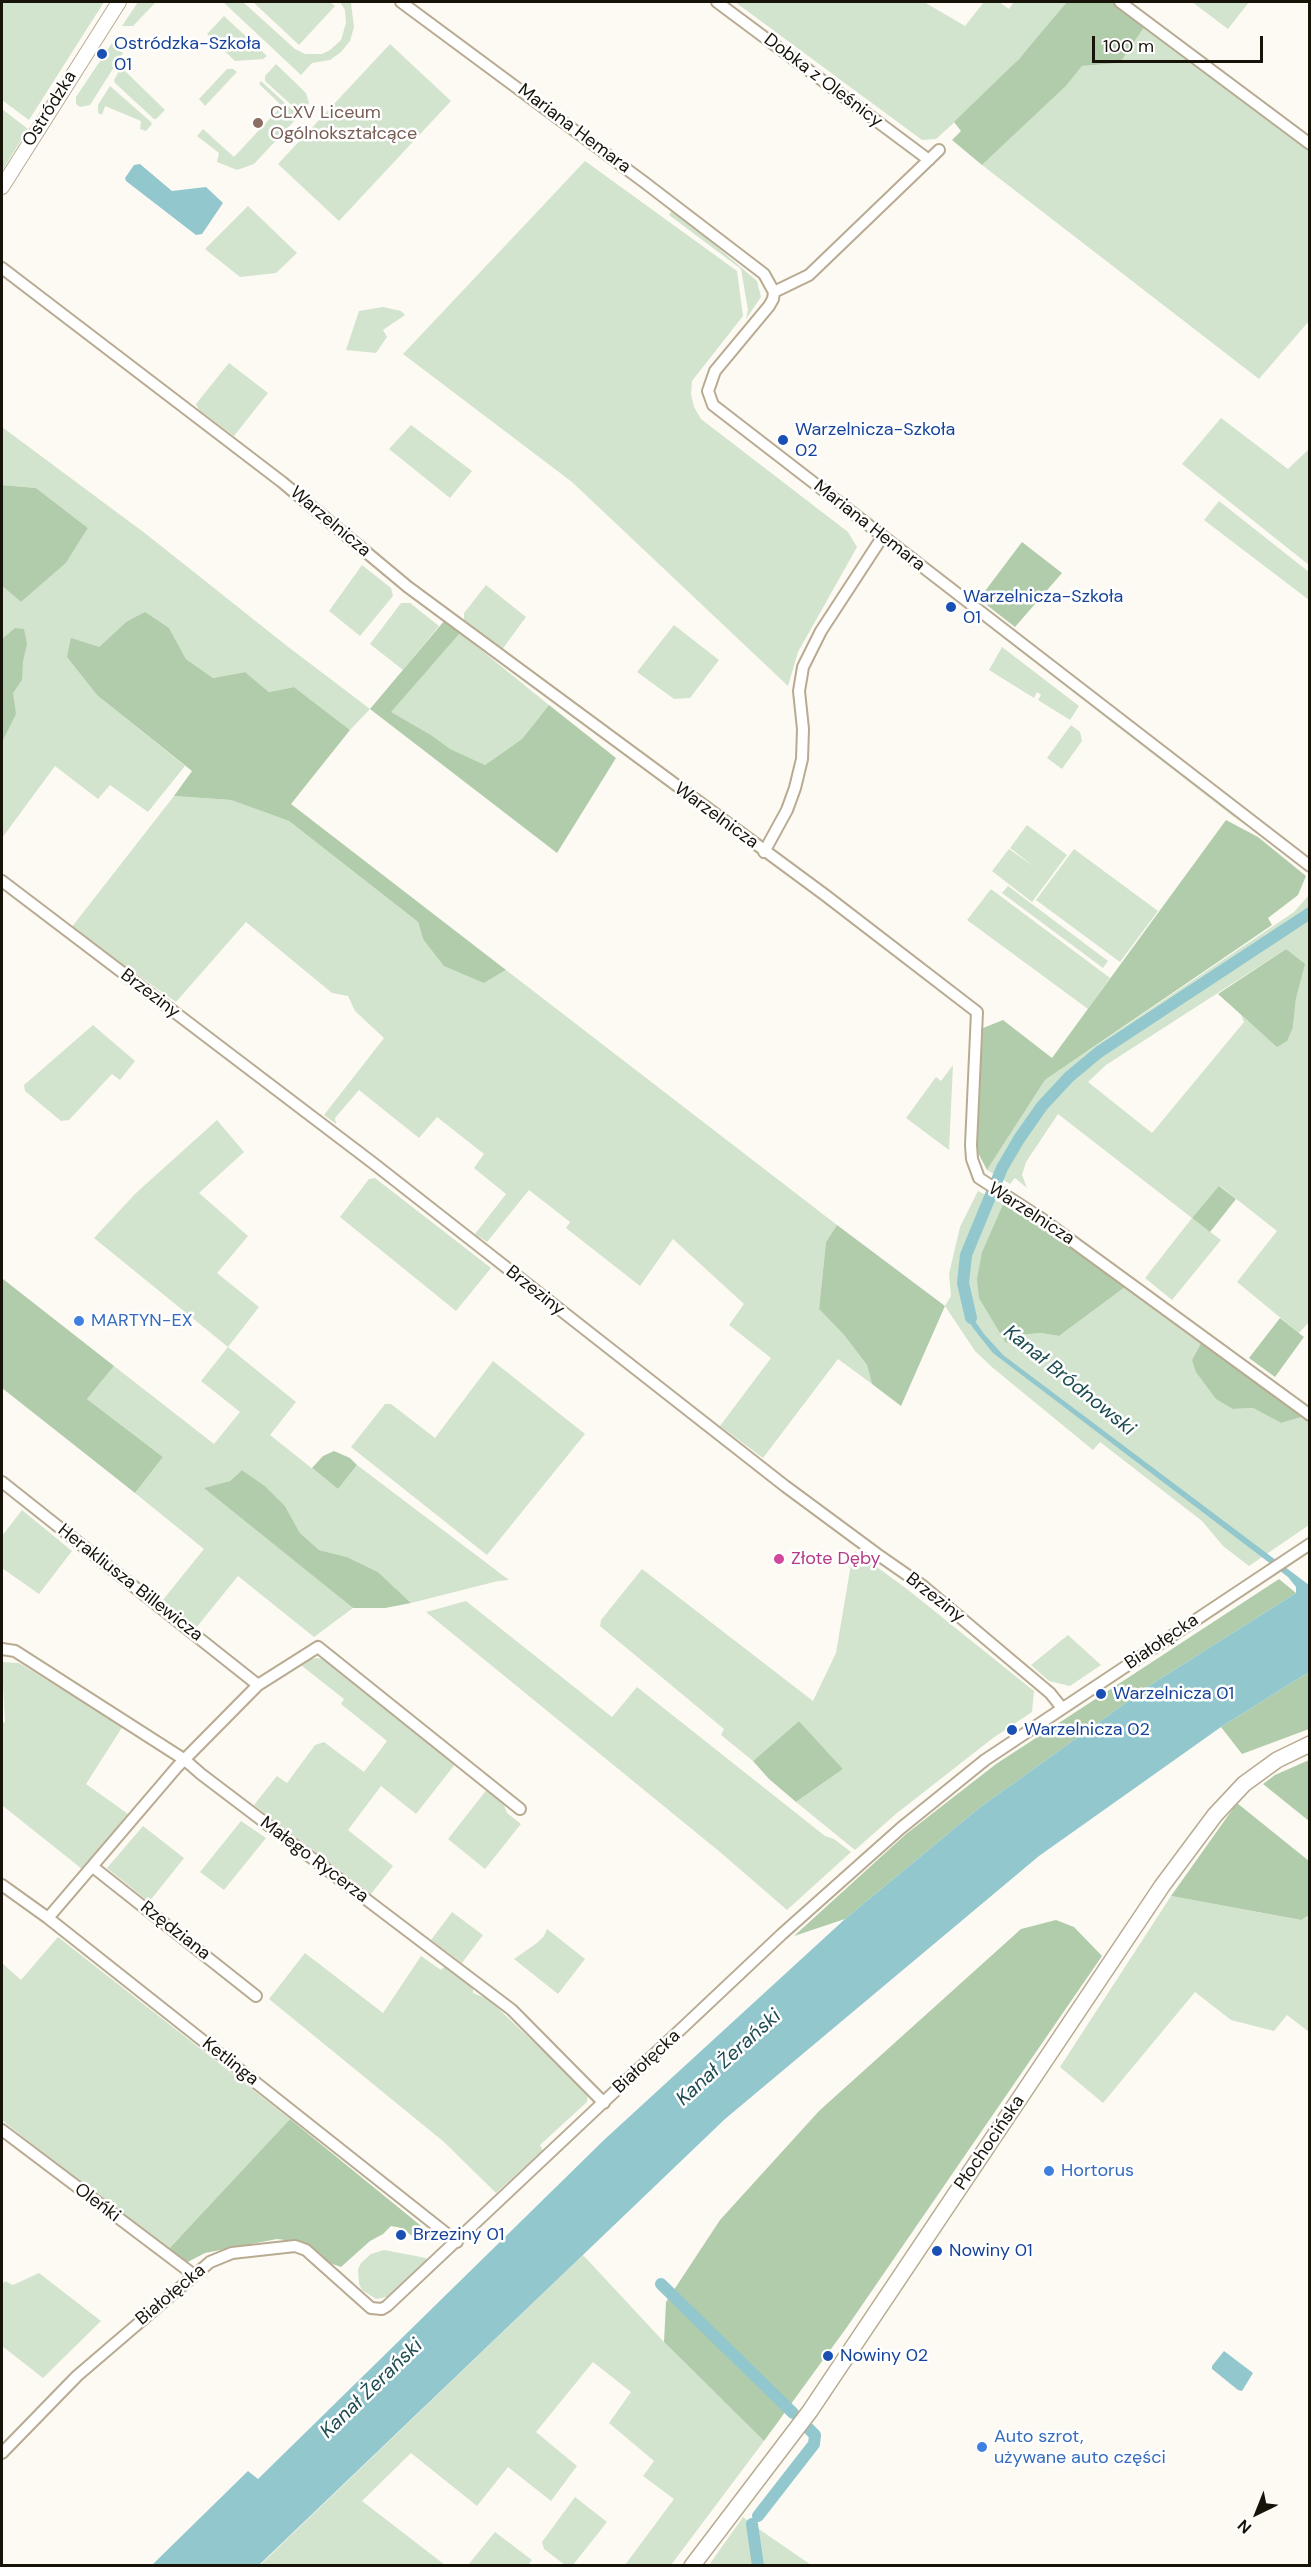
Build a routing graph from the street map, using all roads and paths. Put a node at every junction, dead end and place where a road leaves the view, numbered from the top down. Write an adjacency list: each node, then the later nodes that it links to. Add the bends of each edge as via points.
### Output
1 (119, 2): 8 (street, Ostródzka)
2 (401, 2): 10 (street, Mariana Hemara, via 750,262 764,274)
3 (717, 2): 7 (street, Dobka z Oleśnicy)
4 (1120, 2): 5 (street)
5 (1310, 144)
6 (939, 150): 7 (street)
7 (929, 160): 10 (street, via 809,275)
8 (2, 187)
9 (2, 268): 12 (street, Warzelnicza, via 282,482 408,587)
10 (774, 292): 11 (street, Mariana Hemara, via 769,306 715,371 710,382 710,400)
11 (883, 536): 12 (street, via 807,656 799,691 802,759 787,810); 13 (street, Mariana Hemara)
12 (764, 852): 15 (street, Warzelnicza, via 977,1012 971,1145 976,1172 984,1183 1008,1195)
13 (1310, 866)
14 (2, 882): 20 (street, Brzeziny, via 373,1163 777,1479 923,1586 1050,1693)
15 (1310, 1415)
16 (2, 1482): 19 (street, Herakliusza Billewicza)
17 (1310, 1544): 20 (street, Białołęcka)
18 (2, 1649): 22 (street, Małego Rycerza, via 15,1651)
19 (258, 1685): 22 (street); 23 (street, via 318,1647)
20 (1062, 1708): 28 (street, Białołęcka, via 985,1760 901,1828 782,1934)
21 (1310, 1744): 33 (main road, Płochocińska, via 1277,1760 1244,1785 1215,1815 1162,1886 810,2410)
22 (185, 1760): 24 (street); 28 (street, Małego Rycerza, via 504,2003)
23 (520, 1809)
24 (93, 1867): 26 (street); 27 (street, Rzędziana)
25 (2, 1885): 26 (street, Ketlinga)
26 (48, 1918): 30 (street, Ketlinga)
27 (256, 1996)
28 (604, 2103): 30 (street, Białołęcka)
29 (2, 2130): 31 (street, Oleńki)
30 (457, 2242): 31 (street, Białołęcka, via 382,2309 371,2308 306,2250 295,2246 232,2253 210,2262)
31 (194, 2275): 32 (street, Białołęcka, via 77,2376)
32 (2, 2453)
33 (692, 2565)

